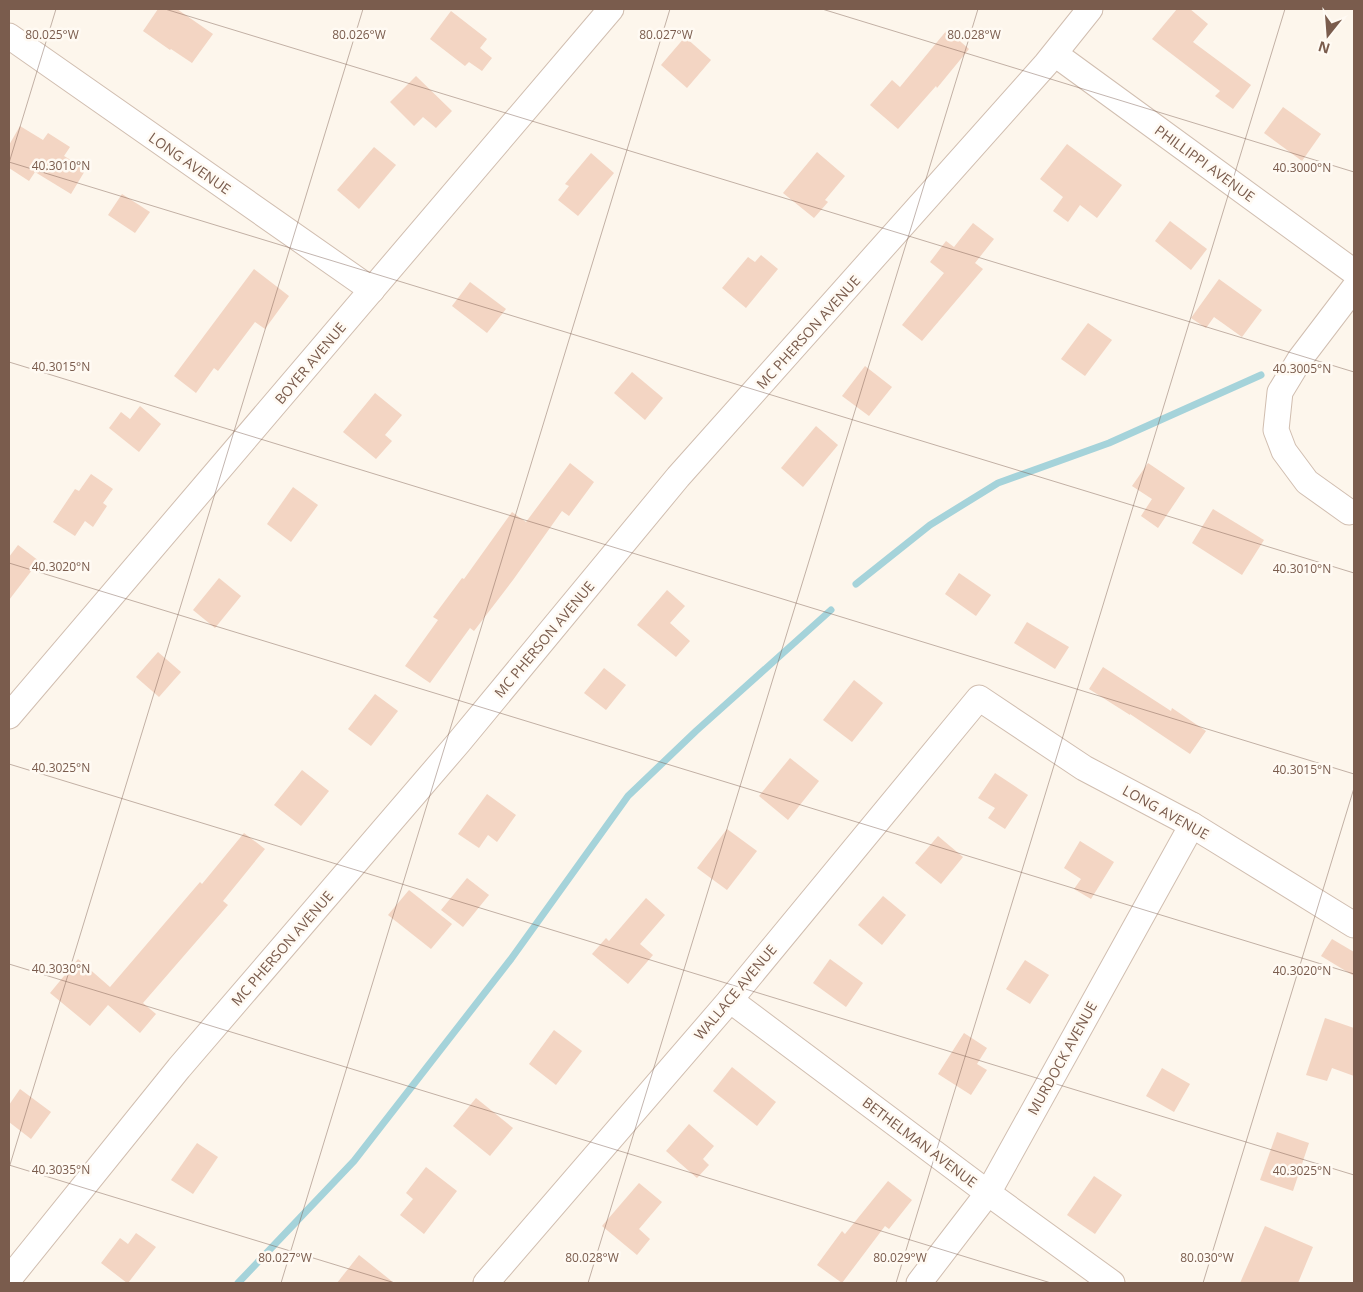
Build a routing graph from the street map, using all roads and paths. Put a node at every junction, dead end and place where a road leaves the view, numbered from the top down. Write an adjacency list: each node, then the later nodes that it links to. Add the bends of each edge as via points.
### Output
1 (611, 9): 7 (street, BOYER AVENUE)
2 (1090, 9): 4 (street, MC PHERSON AVENUE)
3 (9, 36): 7 (street, LONG AVENUE)
4 (1055, 54): 5 (street, PHILLIPPI AVENUE); 15 (street, MC PHERSON AVENUE, via 682,473 459,742 179,1068)
5 (1354, 272)
6 (1354, 288): 8 (street, via 1300,359 1280,392 1276,430 1284,451 1307,482)
7 (372, 290): 10 (street, BOYER AVENUE)
8 (1349, 512)
9 (980, 698): 11 (street, LONG AVENUE, via 1084,768); 13 (street, WALLACE AVENUE)
10 (9, 716)
11 (1192, 825): 12 (street, LONG AVENUE); 14 (street, MURDOCK AVENUE)
12 (1354, 925)
13 (730, 1000): 14 (street, BETHELMAN AVENUE); 16 (street, WALLACE AVENUE)
14 (988, 1193): 17 (street, MURDOCK AVENUE); 18 (street, BETHELMAN AVENUE)
15 (9, 1279)
16 (486, 1283)
17 (919, 1283)
18 (1112, 1283)

